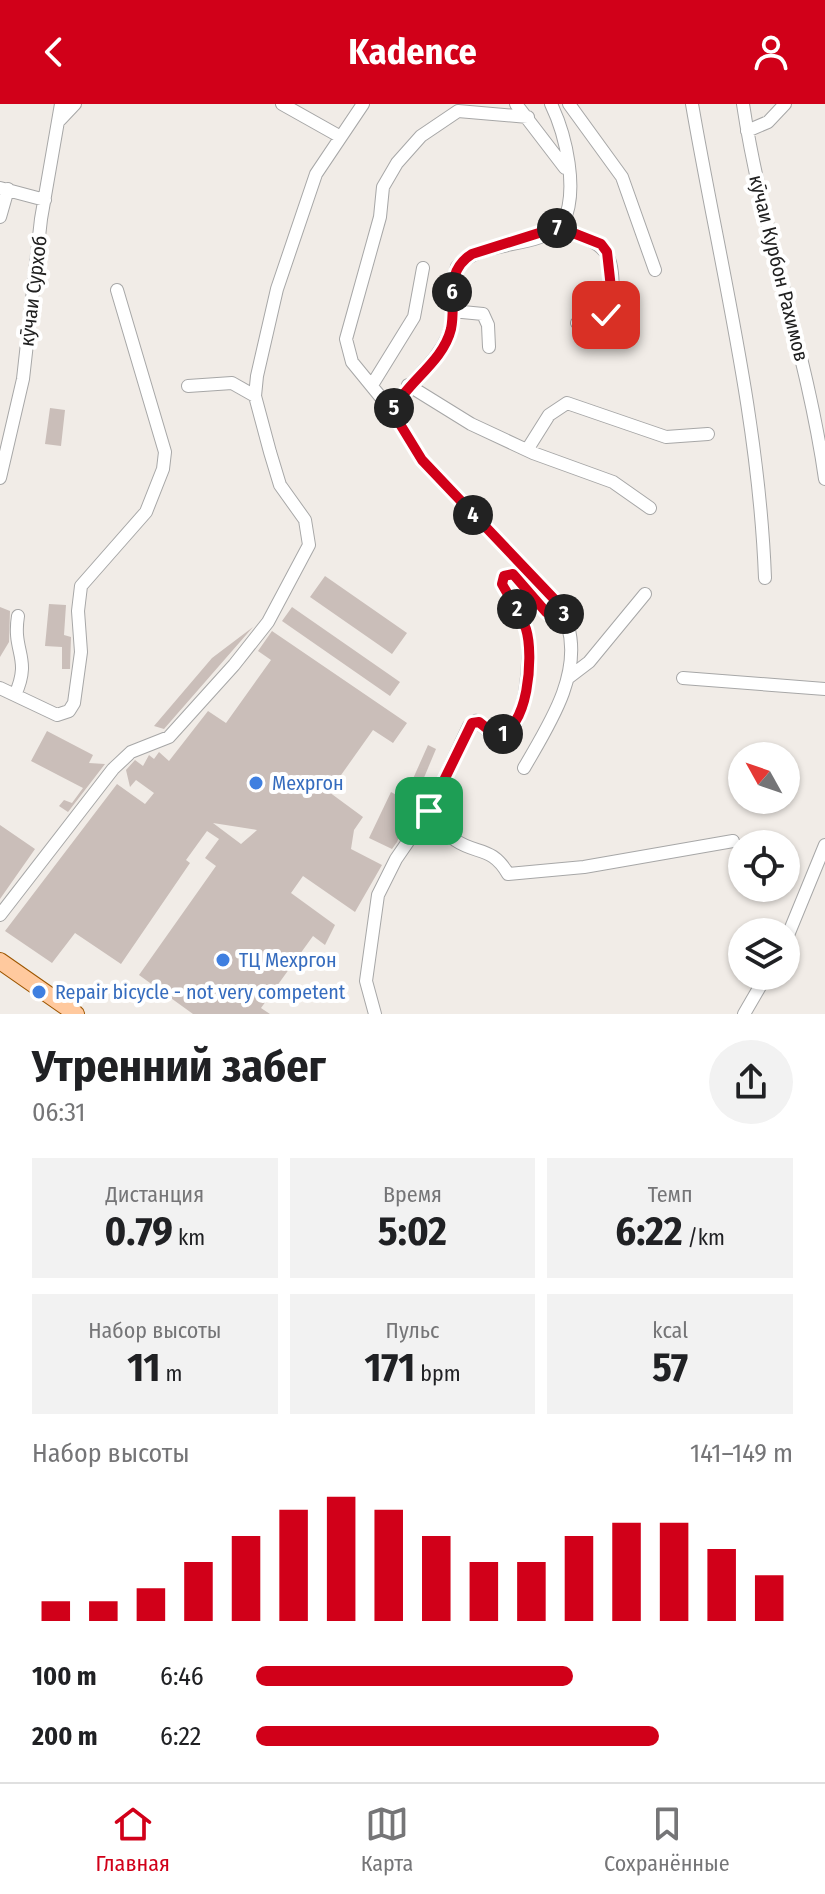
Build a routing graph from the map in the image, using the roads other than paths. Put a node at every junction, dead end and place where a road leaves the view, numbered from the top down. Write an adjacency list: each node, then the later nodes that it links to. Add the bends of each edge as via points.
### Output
1 (61, 104): 12 (street, кӯчаи Сурхоб)
2 (75, 104): 12 (street)
3 (282, 104): 14 (street)
4 (363, 104): 14 (street)
5 (516, 104): 11 (street)
6 (551, 104): 15 (street)
7 (569, 104): 21 (street, via 622,177)
8 (692, 104): 36 (street, via 731,298 751,429)
9 (743, 104): 13 (street, кӯчаи Курбон Рахимов)
10 (785, 104): 13 (street, via 768,122)
11 (528, 117): 15 (street); 26 (street, via 458,111 421,136 390,175 380,196 380,217 346,339 352,362)
12 (58, 122): 17 (street, кӯчаи Сурхоб)
13 (747, 131): 34 (street, кӯчаи Курбон Рахимов, via 817,424)
14 (339, 136): 29 (street, via 316,174 277,289)
15 (567, 171): 19 (street, via 569,208)
16 (4, 189): 17 (street); 18 (street)
17 (45, 200): 33 (street, кӯчаи Сурхоб, via 23,379)
18 (0, 217)
19 (558, 227): 23 (street, via 463,260 454,274); 24 (street, via 601,244 607,252 613,306 606,315)
20 (423, 268): 26 (street, via 414,317)
21 (655, 270)
22 (117, 290): 44 (street, via 165,452 163,469 146,512 81,586 81,652 69,711 57,715)
23 (452, 311): 25 (street, via 483,314); 27 (street, via 439,352)
24 (577, 323)
25 (489, 347)
26 (372, 385): 30 (street)
27 (408, 385): 30 (street); 32 (street, via 471,424)
28 (188, 386): 29 (street, via 232,383)
29 (255, 396): 49 (street, via 280,485 309,533 304,559 268,622 234,665 169,737 131,752 113,769)
30 (392, 411): 39 (street, via 422,460 556,601)
31 (708, 434): 32 (street, via 666,437 567,403 549,415)
32 (527, 450): 35 (street, via 613,482)
33 (0, 478)
34 (825, 479)
35 (650, 508)
36 (765, 578)
37 (645, 594): 40 (street, via 589,662)
38 (18, 616): 44 (street, via 15,634 25,670)
39 (568, 626): 40 (street, via 573,649); 46 (street, via 546,612 513,574 504,576 502,584 526,630 529,676 523,704 502,735 472,723)
40 (568, 678): 45 (street)
41 (683, 678): 43 (street)
42 (0, 688): 44 (street)
43 (825, 689)
44 (15, 695)
45 (524, 768)
46 (429, 811): 47 (street, via 456,841 485,850 508,874 584,867); 54 (street, via 378,895 366,981)
47 (728, 842)
48 (825, 845): 50 (street)
49 (0, 915)
50 (795, 918)
51 (0, 961): 53 (main road)
52 (758, 990): 55 (street)
53 (76, 1014)
54 (375, 1014)
55 (744, 1014)

